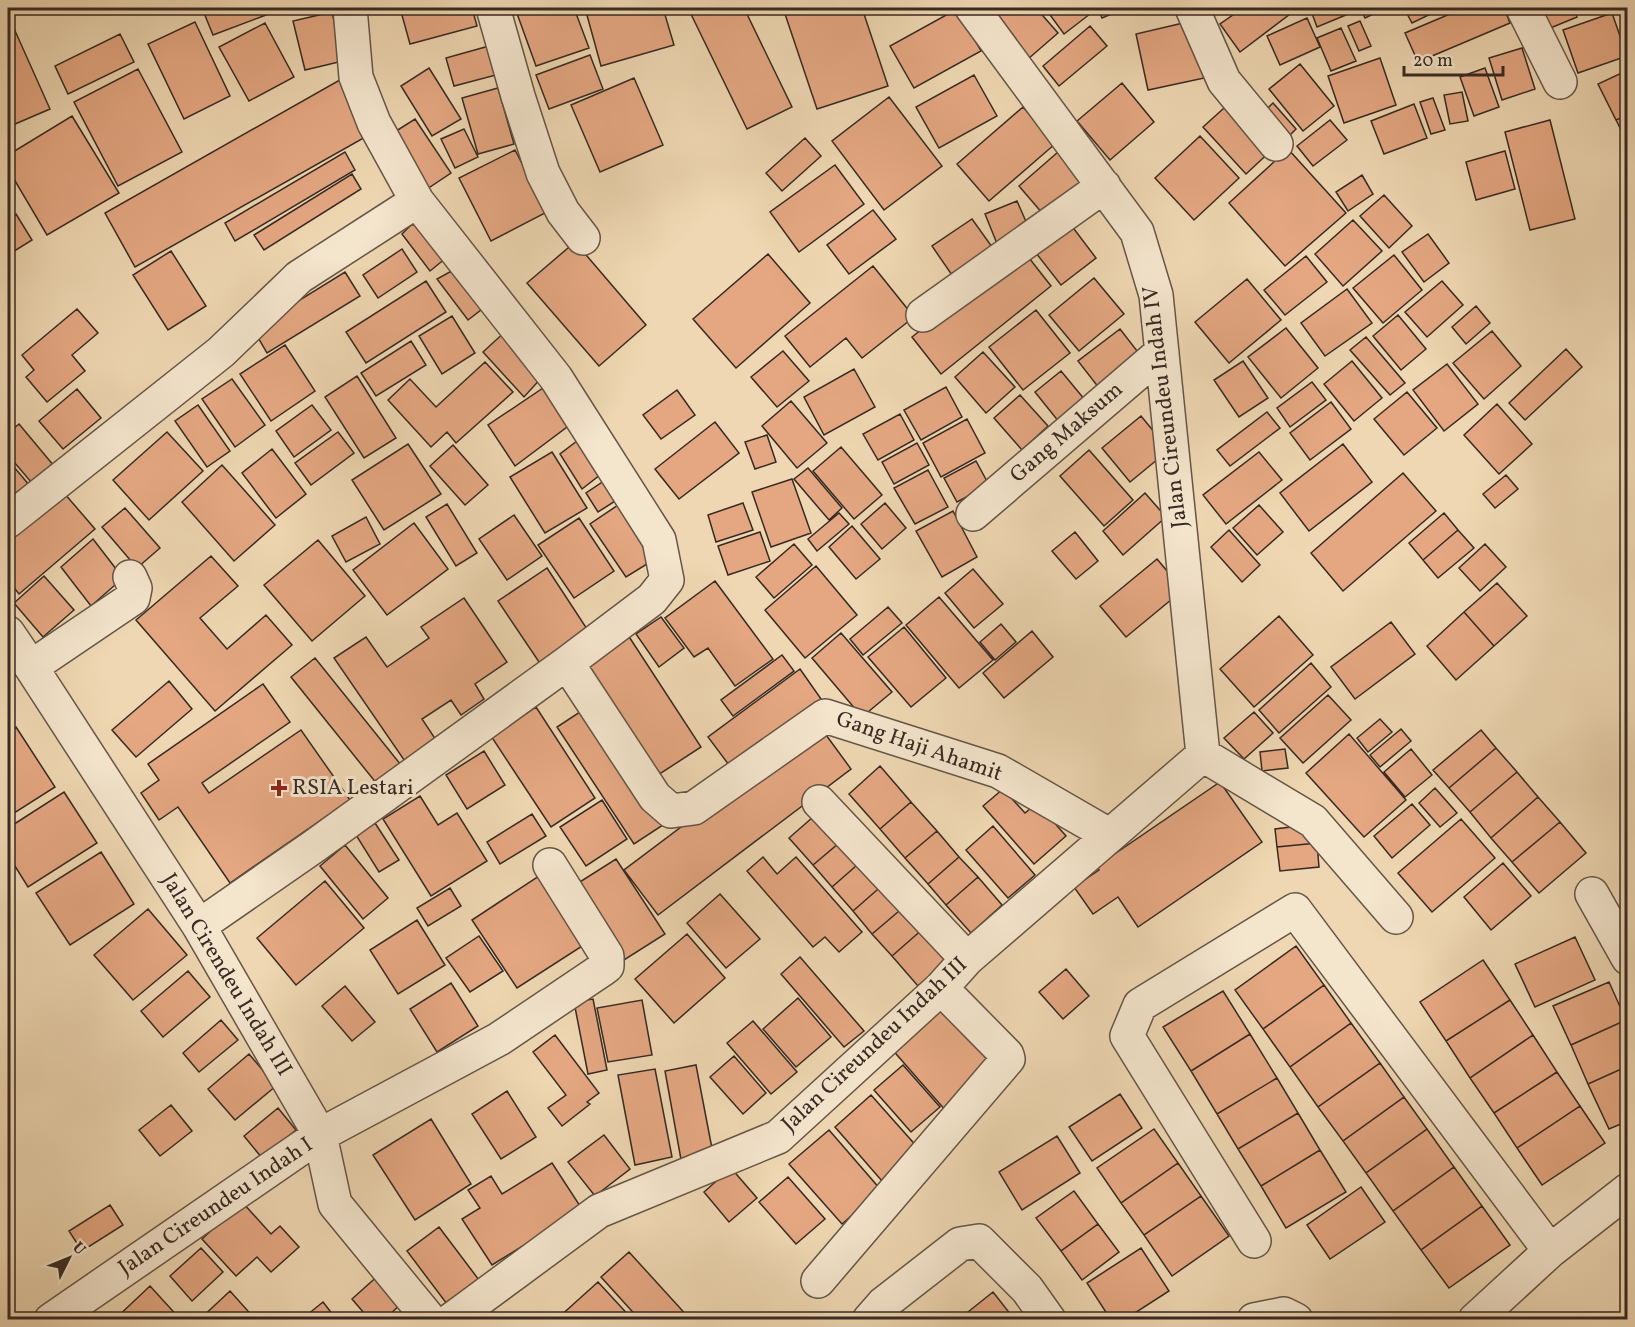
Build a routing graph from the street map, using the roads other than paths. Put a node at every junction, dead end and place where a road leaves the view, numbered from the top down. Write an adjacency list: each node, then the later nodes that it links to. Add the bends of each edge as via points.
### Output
1 (350, 8): 9 (street, via 356,77 374,123)
2 (494, 8): 10 (street, via 543,173 562,212)
3 (972, 8): 8 (street, Jalan Cireundeu Indah IV)
4 (1192, 8): 7 (street, via 1224,81)
5 (1523, 8): 6 (street)
6 (1560, 82)
7 (1276, 144)
8 (1104, 186): 11 (street); 12 (street, Jalan Cireundeu Indah IV, via 1137,232 1156,295)
9 (417, 201): 14 (street, via 299,277 221,352); 17 (street, via 556,378 659,540 667,580 652,599)
10 (583, 238)
11 (923, 315)
12 (1162, 351): 13 (street, Gang Maksum); 19 (street, Jalan Cireundeu Indah IV)
13 (973, 514)
14 (8, 521)
15 (130, 577): 18 (street, via 135,588 133,598)
16 (8, 633): 18 (street, Jalan Cirendeu Indah III)
17 (567, 663): 21 (street, Gang Haji Ahamit, via 655,797 671,811 694,808 825,716 998,771); 25 (street)
18 (32, 667): 25 (street, Jalan Cirendeu Indah III)
19 (1203, 754): 21 (street, Jalan Cireundeu Indah III); 24 (street, via 1313,820)
20 (819, 802): 26 (street)
21 (1109, 835): 26 (street, Jalan Cireundeu Indah III)
22 (550, 865): 29 (street, Jalan Cireundeu Indah I, via 607,956 603,969 499,1039)
23 (1592, 894): 27 (street)
24 (1396, 917)
25 (199, 926): 29 (street, Jalan Cirendeu Indah III)
26 (967, 958): 28 (street, Jalan Cireundeu Indah III)
27 (1628, 958)
28 (941, 988): 33 (street, via 1008,1059); 36 (street, Jalan Cireundeu Indah III, via 778,1137 599,1211)
29 (320, 1135): 34 (street, Jalan Cireundeu Indah I); 35 (street, Jalan Cirendeu Indah III, via 335,1204)
30 (1628, 1190): 32 (street)
31 (1254, 1241): 32 (street, via 1126,1036 1140,1005 1295,910)
32 (1550, 1251): 41 (street)
33 (819, 1281)
34 (51, 1320)
35 (429, 1320)
36 (451, 1320)
37 (869, 1320): 38 (street, via 883,1304 960,1244 979,1241 1027,1288)
38 (1049, 1320)
39 (1254, 1320): 40 (street, via 1284,1314)
40 (1296, 1320)
41 (1475, 1320)

